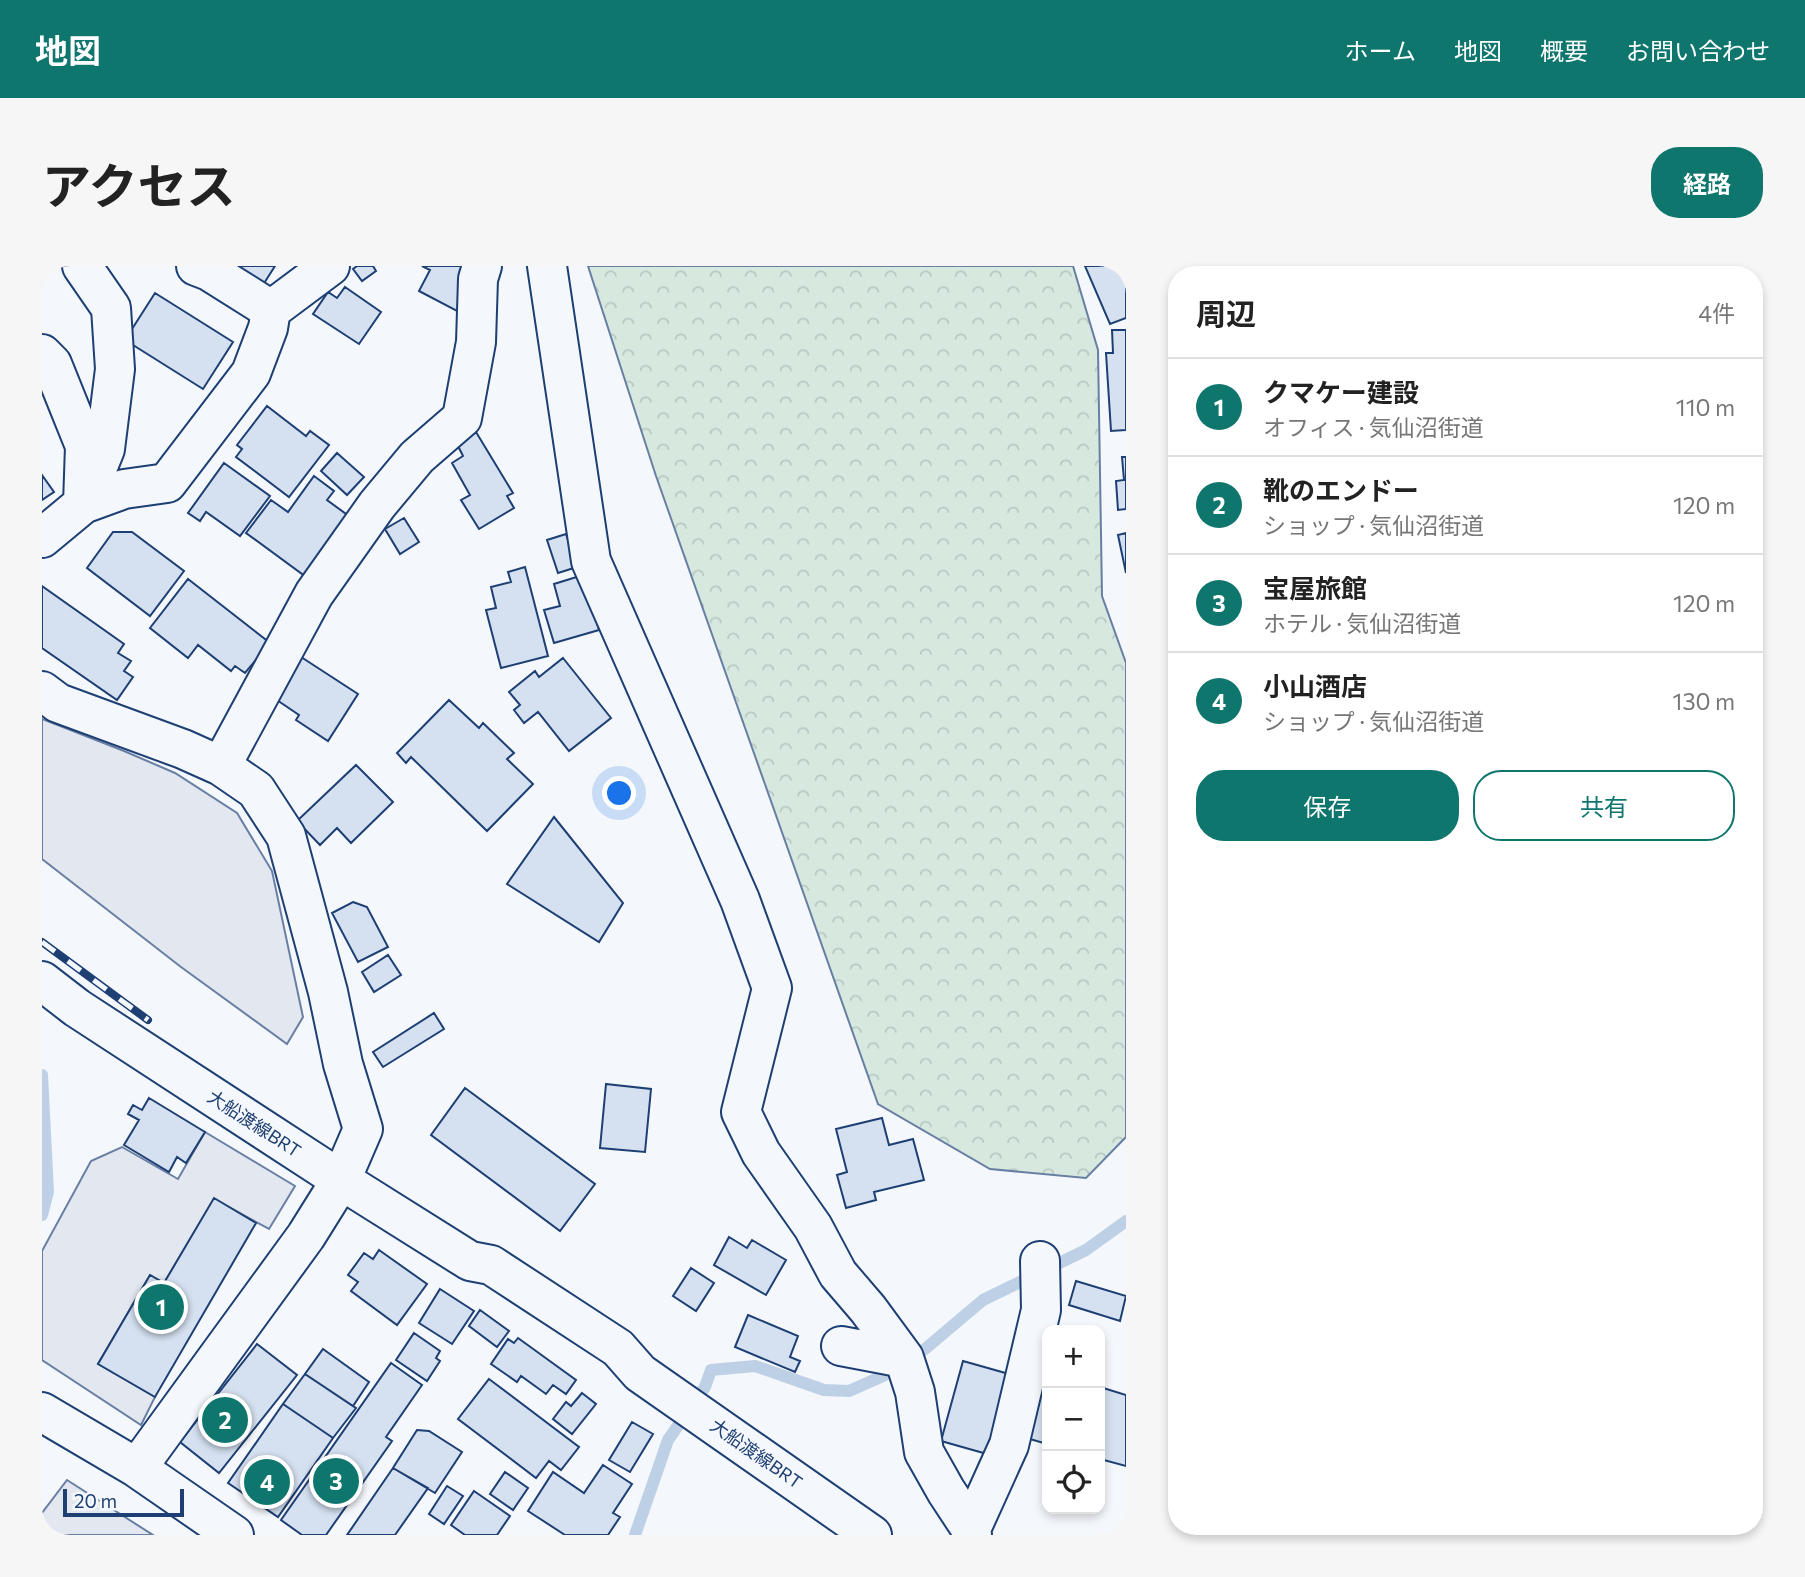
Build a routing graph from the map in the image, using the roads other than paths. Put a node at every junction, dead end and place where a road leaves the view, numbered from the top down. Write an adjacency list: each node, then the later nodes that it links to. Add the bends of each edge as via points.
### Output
1 (82, 266): 8 (street, via 111,307 115,369 105,449)
2 (196, 266): 6 (street)
3 (330, 266): 6 (street)
4 (482, 266): 11 (street, via 476,342 462,418 417,457 314,594)
5 (548, 266): 16 (street, via 591,561 740,900 772,988 741,1112 761,1153 813,1227 838,1273 868,1309)
6 (271, 310): 8 (street, via 251,373 167,483 124,489)
7 (42, 354): 8 (street, via 52,364 85,446)
8 (83, 503): 9 (street)
9 (42, 538)
10 (42, 691): 11 (street, via 58,703)
11 (221, 766): 13 (street, via 256,790 286,836 296,869 363,1129)
12 (42, 981): 13 (street, 大船渡線BRT)
13 (341, 1180): 18 (street, via 306,1236); 21 (street, 大船渡線BRT, via 470,1261 482,1280 610,1363 654,1383)
14 (1040, 1261): 19 (street, via 1041,1310 1009,1445)
15 (842, 1346): 16 (street)
16 (909, 1373): 19 (street, via 924,1452)
17 (42, 1412): 18 (street)
18 (136, 1468): 20 (street)
19 (972, 1532)
20 (234, 1535)
21 (872, 1535)

